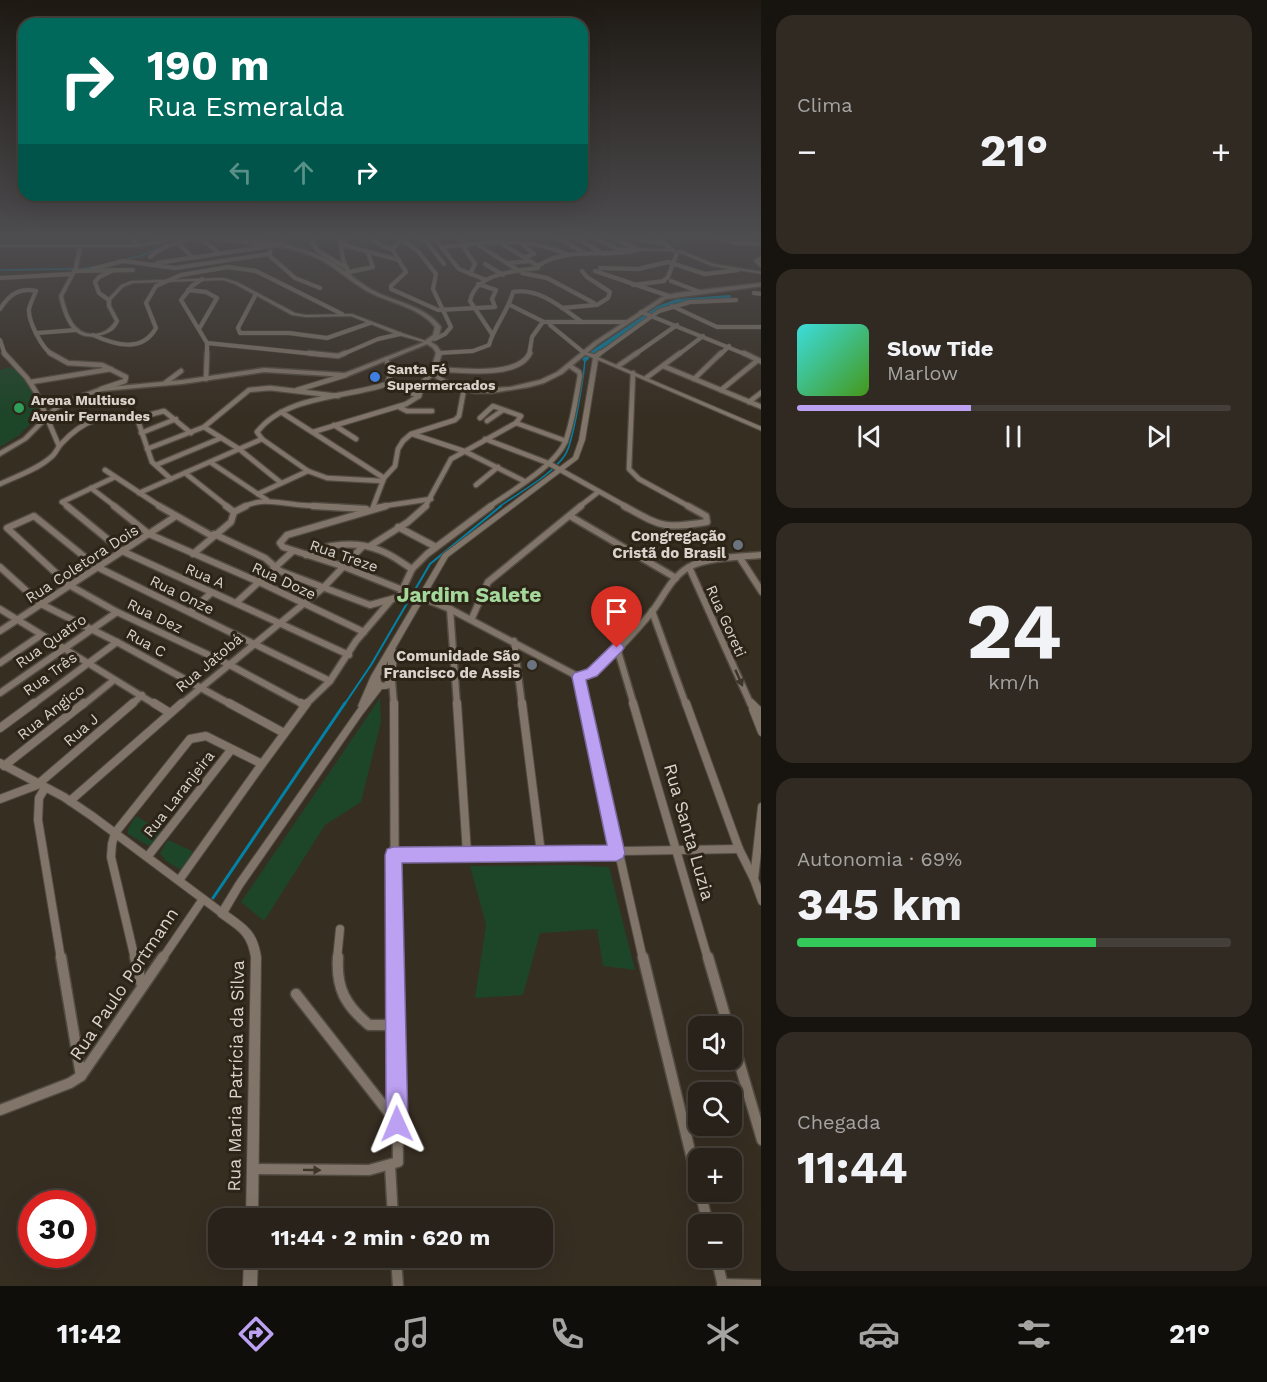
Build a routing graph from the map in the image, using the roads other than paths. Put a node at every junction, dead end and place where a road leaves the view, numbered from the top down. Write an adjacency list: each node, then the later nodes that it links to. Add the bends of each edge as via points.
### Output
1 (10, 295): 30 (street)
2 (35, 295): 45 (street, via 29,310)
3 (61, 295): 44 (street)
4 (102, 295): 24 (street)
5 (113, 295): 24 (street)
6 (149, 295): 48 (street, via 147,307 156,326 150,339 121,345)
7 (184, 295): 43 (street, via 181,303)
8 (212, 295): 43 (street, via 217,298)
9 (255, 295): 38 (street, via 238,328 240,333 327,338)
10 (258, 295): 33 (street, via 298,315)
11 (304, 295): 33 (street)
12 (377, 295): 50 (main road, via 431,318 437,327)
13 (404, 295): 32 (street)
14 (436, 295): 32 (street)
15 (471, 295): 31 (street)
16 (494, 295): 31 (street, via 496,306)
17 (512, 295): 27 (street)
18 (535, 295): 29 (street)
19 (578, 295): 26 (street)
20 (610, 295): 26 (street)
21 (666, 295): 23 (street)
22 (677, 295): 23 (main road)
23 (669, 296): 34 (main road)
24 (109, 300): 48 (street, via 117,323 109,331)
25 (736, 300): 28 (street, via 701,300)
26 (594, 304): 29 (street)
27 (510, 305): 39 (street); 46 (street)
28 (672, 306): 34 (street); 41 (street, via 717,327)
29 (562, 308): 35 (street)
30 (0, 309)
31 (475, 309): 32 (street); 46 (street)
32 (443, 311): 50 (street, via 451,327)
33 (342, 314): 38 (street)
34 (646, 314): 36 (main road); 40 (street); 56 (street)
35 (582, 322): 36 (street); 39 (street)
36 (627, 322): 56 (main road)
37 (757, 322): 41 (street)
38 (370, 323): 47 (street)
39 (547, 324): 56 (street); 64 (street, via 535,330 527,359 510,368)
40 (677, 326): 49 (street); 60 (street)
41 (749, 326): 42 (street)
42 (761, 327)
43 (199, 329): 53 (street)
44 (76, 330): 45 (street); 48 (street)
45 (36, 333): 62 (street, via 42,347 60,360)
46 (492, 333): 55 (street, via 489,345 481,350)
47 (400, 334): 52 (street); 53 (street, via 338,356)
48 (93, 335)
49 (703, 336): 54 (street); 61 (street)
50 (435, 339): 52 (main road)
51 (0, 340): 70 (street, via 4,357)
52 (427, 342): 55 (main road); 57 (main road)
53 (207, 343): 68 (street)
54 (729, 346): 58 (street); 69 (street)
55 (439, 353): 64 (main road)
56 (590, 354): 59 (main road); 60 (street); 115 (street, via 580,449 576,458)
57 (386, 359): 66 (main road); 72 (street, via 392,369)
58 (760, 361): 75 (street)
59 (570, 366): 74 (main road, via 557,375 522,387); 105 (street, via 580,374)
60 (618, 366): 65 (street)
61 (663, 366): 67 (street); 69 (street)
62 (111, 369): 70 (street); 73 (street, via 126,379)
63 (181, 371): 71 (street)
64 (433, 371): 74 (main road, via 449,384); 79 (street)
65 (633, 373): 67 (street); 128 (street, via 629,469 639,479 708,519 699,525 658,525)
66 (346, 375): 68 (main road, via 264,370); 76 (street)
67 (646, 378): 96 (street)
68 (206, 379): 71 (main road)
69 (694, 379): 75 (street)
70 (31, 382): 81 (street)
71 (165, 383): 73 (main road)
72 (387, 384): 78 (street); 79 (street)
73 (101, 389): 82 (main road)
74 (464, 389): 100 (street, via 455,420)
75 (721, 390): 80 (street)
76 (293, 391): 78 (street); 95 (street, via 259,388 244,392)
77 (761, 393): 80 (street)
78 (343, 396): 87 (street)
79 (419, 396): 83 (street)
80 (749, 402): 84 (street)
81 (43, 406): 82 (main road); 88 (street)
82 (57, 407): 88 (main road)
83 (398, 407): 86 (street); 94 (street)
84 (761, 407)
85 (503, 410): 90 (street, via 489,407); 92 (street); 93 (street, via 521,416)
86 (432, 411)
87 (281, 412): 97 (street); 102 (street, via 259,428)
88 (48, 416): 106 (street); 110 (main road, via 25,439)
89 (137, 418): 91 (street, via 164,411); 99 (street); 106 (street, via 99,415 83,422)
90 (480, 418)
91 (176, 419): 98 (street); 99 (street)
92 (487, 421)
93 (516, 423): 104 (street); 105 (street)
94 (334, 424): 97 (street); 103 (street)
95 (204, 427): 98 (street); 101 (street)
96 (761, 429)
97 (313, 432): 121 (street)
98 (190, 433): 107 (street)
99 (141, 434): 107 (street)
100 (411, 434): 109 (street); 121 (street, via 399,446 395,466)
101 (221, 438): 108 (street); 113 (street)
102 (262, 439): 108 (street); 116 (street)
103 (356, 439)
104 (485, 439): 109 (street); 112 (street)
105 (566, 441): 112 (street)
106 (59, 446): 124 (street, via 51,459)
107 (147, 449): 113 (street)
108 (239, 449): 111 (street); 123 (street)
109 (464, 451): 114 (street); 131 (street, via 446,465)
110 (0, 454)
111 (210, 462): 118 (street); 130 (street)
112 (549, 464): 115 (street); 122 (street)
113 (156, 465): 120 (street)
114 (498, 467): 122 (street); 125 (street)
115 (561, 470): 128 (street); 162 (street, via 445,556)
116 (308, 471): 121 (street, via 336,479); 123 (street)
117 (110, 473): 119 (street); 126 (street); 129 (street)
118 (185, 473): 120 (street); 135 (street)
119 (102, 477)
120 (171, 479): 129 (street)
121 (383, 480): 134 (street)
122 (524, 481): 143 (street)
123 (280, 482): 127 (street)
124 (0, 484)
125 (476, 485)
126 (91, 488): 140 (street, Rua Doze); 144 (street, Rua A, via 62,502)
127 (266, 490): 130 (street); 133 (street)
128 (597, 492): 137 (street)
129 (139, 493): 136 (street)
130 (258, 494): 132 (street)
131 (431, 499): 134 (street); 138 (street, Rua Jatobá)
132 (268, 500): 133 (street); 135 (street)
133 (279, 502): 134 (street)
134 (372, 509): 145 (street, Rua Treze, via 281,539 283,547)
135 (234, 512): 141 (street, via 231,522)
136 (176, 516): 140 (street, Rua Coletora Dois); 141 (street)
137 (570, 516): 156 (street); 172 (street, via 488,582)
138 (398, 527): 142 (street, Rua Jatobá); 143 (street)
139 (7, 529): 152 (street, Rua Onze, via 33,516); 158 (street, Rua Dez)
140 (149, 534): 144 (street, Rua Coletora Dois); 146 (street, Rua Doze)
141 (213, 535): 146 (street); 150 (street, via 265,558)
142 (367, 546): 147 (street, via 330,546); 153 (street, Rua Jatobá); 155 (street)
143 (436, 547): 155 (street)
144 (122, 550): 152 (street, Rua Coletora Dois); 161 (street, Rua A)
145 (293, 551): 147 (street, Rua Treze); 150 (street, Rua Treze)
146 (193, 554): 157 (street, Rua Doze)
147 (306, 555): 153 (street, Rua Treze)
148 (761, 555): 149 (street)
149 (740, 558): 154 (street); 160 (street)
150 (274, 566): 157 (street, Rua Treze); 159 (street)
151 (0, 567): 166 (street, Rua C)
152 (97, 567): 158 (street, Rua Coletora Dois); 171 (street, Rua Onze)
153 (345, 567): 159 (street, Rua Jatobá); 162 (street, Rua Treze)
154 (689, 567): 156 (street); 200 (street, Rua Goreti, one-way to 200)
155 (412, 569): 162 (street)
156 (676, 578): 169 (street)
157 (259, 582): 164 (street, Rua Treze); 165 (street, Rua Doze)
158 (69, 585): 166 (street, Rua Coletora Dois); 170 (street, Rua Dez)
159 (323, 588): 163 (street, via 370,605); 165 (street, Rua Jatobá)
160 (761, 590)
161 (211, 593): 164 (street, Rua A); 171 (street)
162 (409, 595): 163 (street); 168 (street, Rua Treze); 184 (street)
163 (391, 600): 177 (street)
164 (237, 602): 174 (street, Rua A)
165 (303, 603): 174 (street, Rua Jatobá); 177 (street, Rua Doze)
166 (41, 604): 173 (street, Rua Coletora Dois); 175 (street, Rua C)
167 (0, 609): 173 (street)
168 (450, 609): 172 (street, Rua Treze); 217 (street)
169 (652, 611): 182 (street); 215 (street)
170 (117, 612): 175 (street, Rua Quatro); 188 (street, Rua Dez)
171 (190, 612): 181 (street, Rua Onze)
172 (472, 618): 179 (street, Rua Treze)
173 (16, 620): 176 (street, Rua Coletora Dois); 178 (street)
174 (278, 623): 181 (street, Rua Jatobá); 185 (street, Rua A)
175 (91, 629): 180 (street, Rua C); 183 (street, Rua Quatro)
176 (0, 631)
177 (364, 632): 185 (street)
178 (41, 635): 183 (street); 187 (street)
179 (514, 641): 190 (street, Rua Treze); 218 (street)
180 (117, 642): 186 (street, Rua Três); 195 (street, Rua C)
181 (254, 643): 188 (street, Rua Jatobá); 193 (street, Rua Onze)
182 (617, 648): 190 (street, via 592,672); 216 (street, Rua Santa Luzia)
183 (64, 649): 186 (street); 196 (street, Rua Quatro)
184 (393, 650): 189 (street); 191 (street)
185 (349, 655): 193 (street)
186 (88, 662): 192 (street); 204 (street, Rua Três)
187 (0, 663)
188 (228, 664): 195 (street, Rua Jatobá); 199 (street, Rua Dez)
189 (376, 676): 191 (street, via 385,673); 194 (street, via 376,683); 201 (street)
190 (579, 677): 219 (street)
191 (391, 678): 194 (street); 198 (street)
192 (114, 680): 197 (street); 208 (street, Rua Angico)
193 (330, 681): 199 (street)
194 (382, 686): 198 (street); 201 (street)
195 (200, 689): 202 (street, Rua Jatobá); 206 (street, Rua C)
196 (0, 693)
197 (142, 695): 202 (street); 210 (street, Rua J)
198 (393, 697): 220 (street)
199 (305, 705): 206 (street)
200 (752, 706): 203 (street, Rua Goreti); 205 (street)
201 (360, 712): 226 (street)
202 (170, 713): 212 (street, Rua Jatobá)
203 (761, 713)
204 (0, 728)
205 (761, 729)
206 (284, 733): 209 (street)
207 (231, 750): 209 (street); 214 (street, via 206,736 190,739); 221 (street, Rua Laranjeira)
208 (2, 764): 210 (street)
209 (262, 764): 222 (street)
210 (41, 786): 211 (street, Rua J); 212 (street); 233 (street, via 38,820)
211 (0, 800)
212 (70, 801): 214 (street)
213 (761, 816): 223 (street)
214 (115, 833): 221 (street); 228 (street, via 111,857)
215 (739, 849): 216 (street); 223 (street)
216 (678, 851): 219 (street); 230 (street, Rua Santa Luzia)
217 (466, 853): 218 (street); 220 (street)
218 (541, 853): 219 (street)
219 (617, 853): 237 (street)
220 (393, 855): 231 (street)
221 (148, 856): 222 (street)
222 (180, 879): 225 (street)
223 (754, 879): 224 (street)
224 (761, 898)
225 (203, 899): 226 (street); 228 (street, Rua Paulo Portmann)
226 (222, 913): 239 (street, Rua Maria Patrícia da Silva, via 247,930 255,946)
227 (340, 929): 231 (street, via 340,993 369,1025)
228 (142, 986): 233 (street, Rua Paulo Portmann)
229 (296, 993): 235 (street)
230 (725, 1016)
231 (396, 1024): 235 (street)
232 (741, 1070): 236 (street)
233 (81, 1076): 234 (street, Rua Paulo Portmann)
234 (0, 1110)
235 (397, 1124): 238 (street, via 398,1162)
236 (761, 1137)
237 (689, 1148)
238 (390, 1166): 239 (street, one-way to 238, via 369,1170); 241 (street)
239 (254, 1169): 240 (street, Rua Maria Patrícia da Silva)
240 (252, 1208)
241 (392, 1208)
242 (251, 1268): 247 (street)
243 (397, 1268): 248 (street)
244 (718, 1268): 245 (street)
245 (722, 1285): 246 (street)
246 (761, 1285)
247 (250, 1286)
248 (398, 1286)

